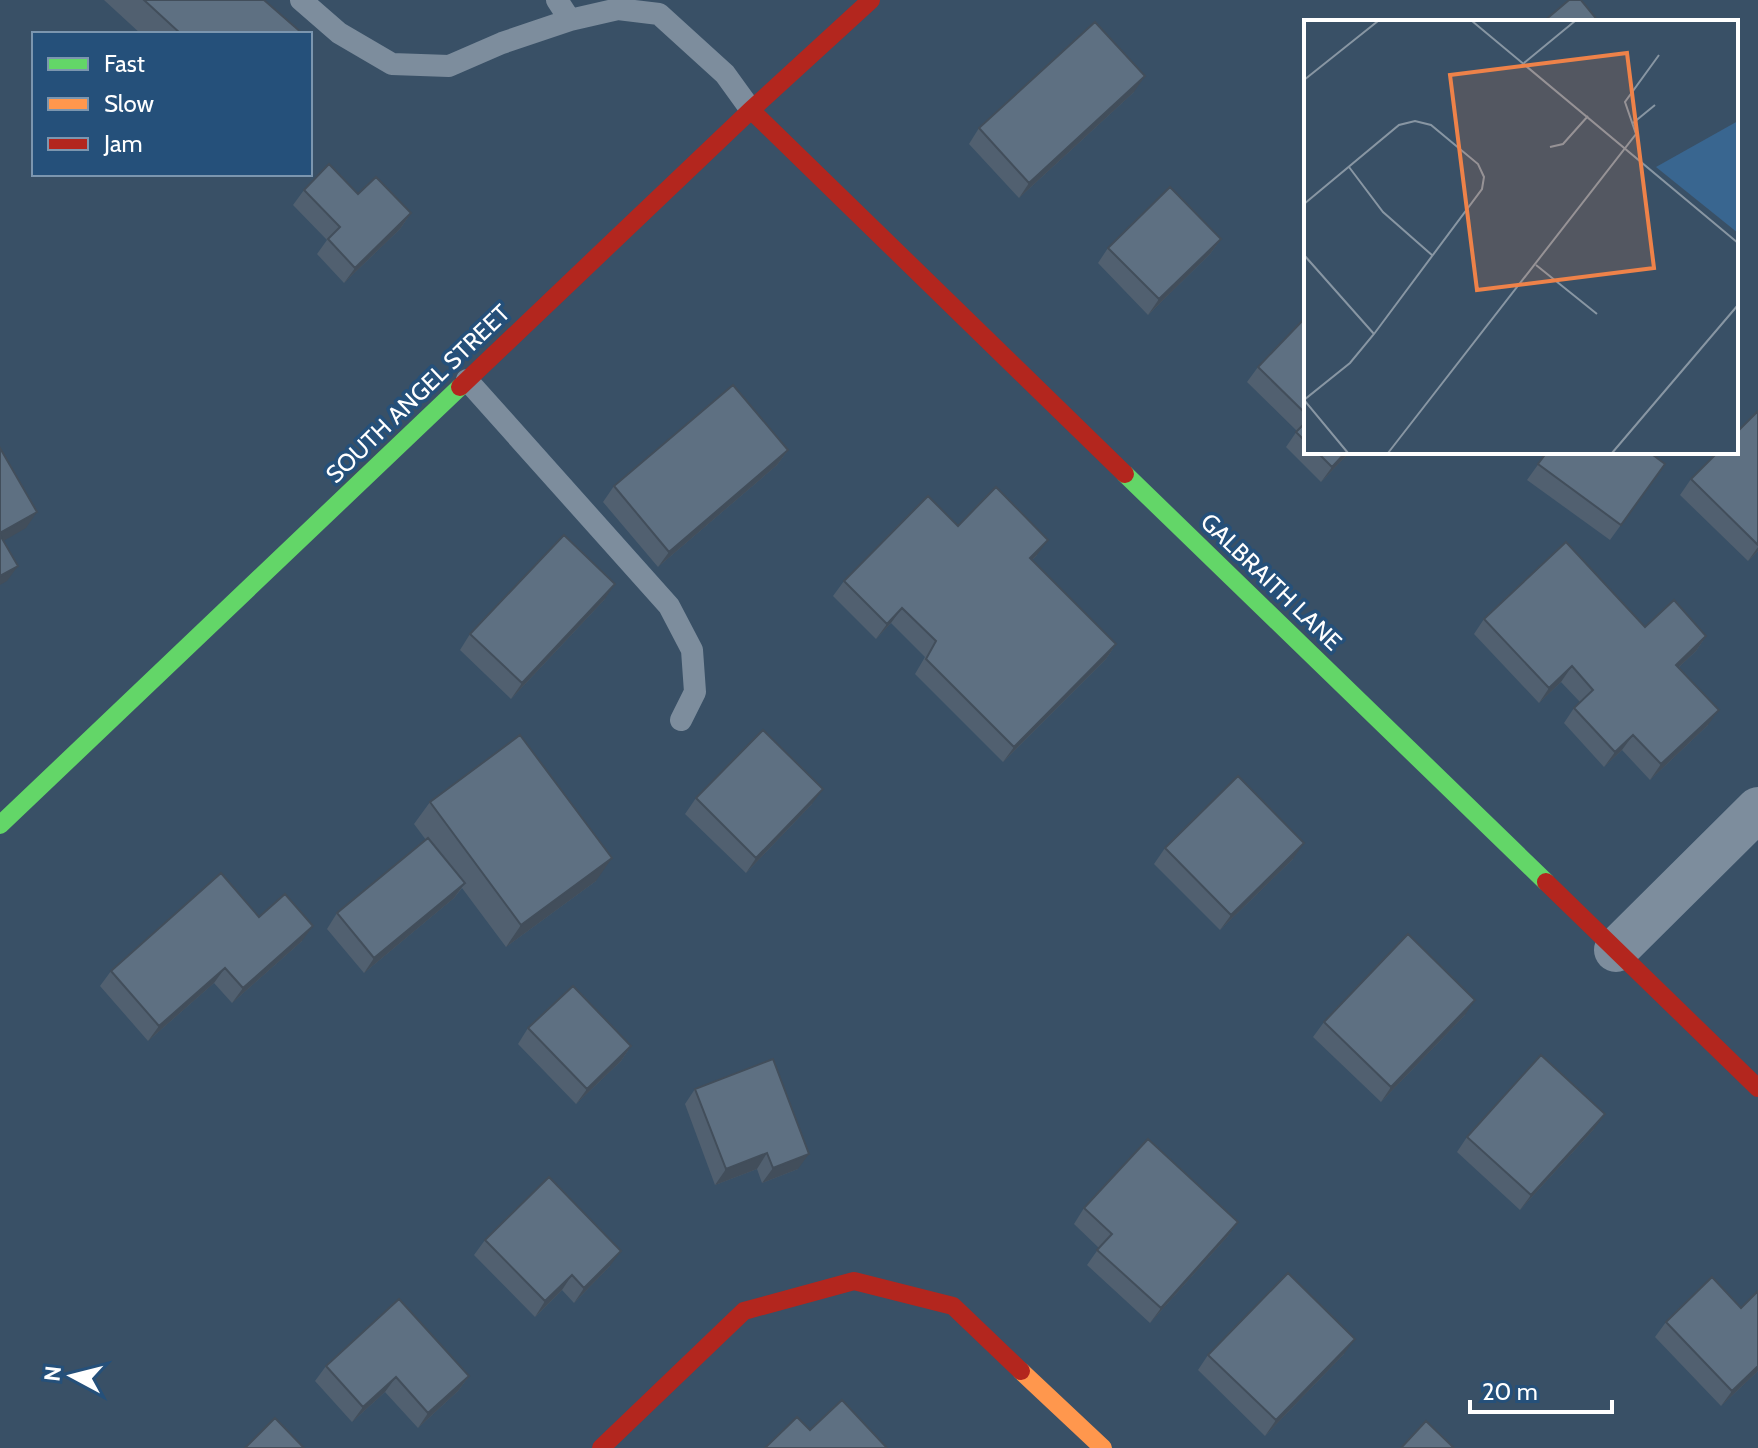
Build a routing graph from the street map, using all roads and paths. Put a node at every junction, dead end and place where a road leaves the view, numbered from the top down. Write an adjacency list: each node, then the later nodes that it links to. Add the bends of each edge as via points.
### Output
1 (301, 0): 4 (lane, via 339,33 392,64 449,66)
2 (557, 0): 4 (lane)
3 (871, 0): 5 (street, SOUTH ANGEL STREET)
4 (570, 20): 5 (lane, via 618,9 659,14 725,74)
5 (751, 110): 6 (street, SOUTH ANGEL STREET); 10 (street, GALBRAITH LANE)
6 (467, 380): 7 (lane, via 669,606 692,650 695,692); 9 (street, SOUTH ANGEL STREET)
7 (681, 720)
8 (1758, 809): 10 (street)
9 (0, 825)
10 (1616, 950): 11 (street, GALBRAITH LANE)
11 (1758, 1088)
12 (601, 1448): 13 (street, via 744,1311 854,1281 953,1306)
13 (1103, 1448)

